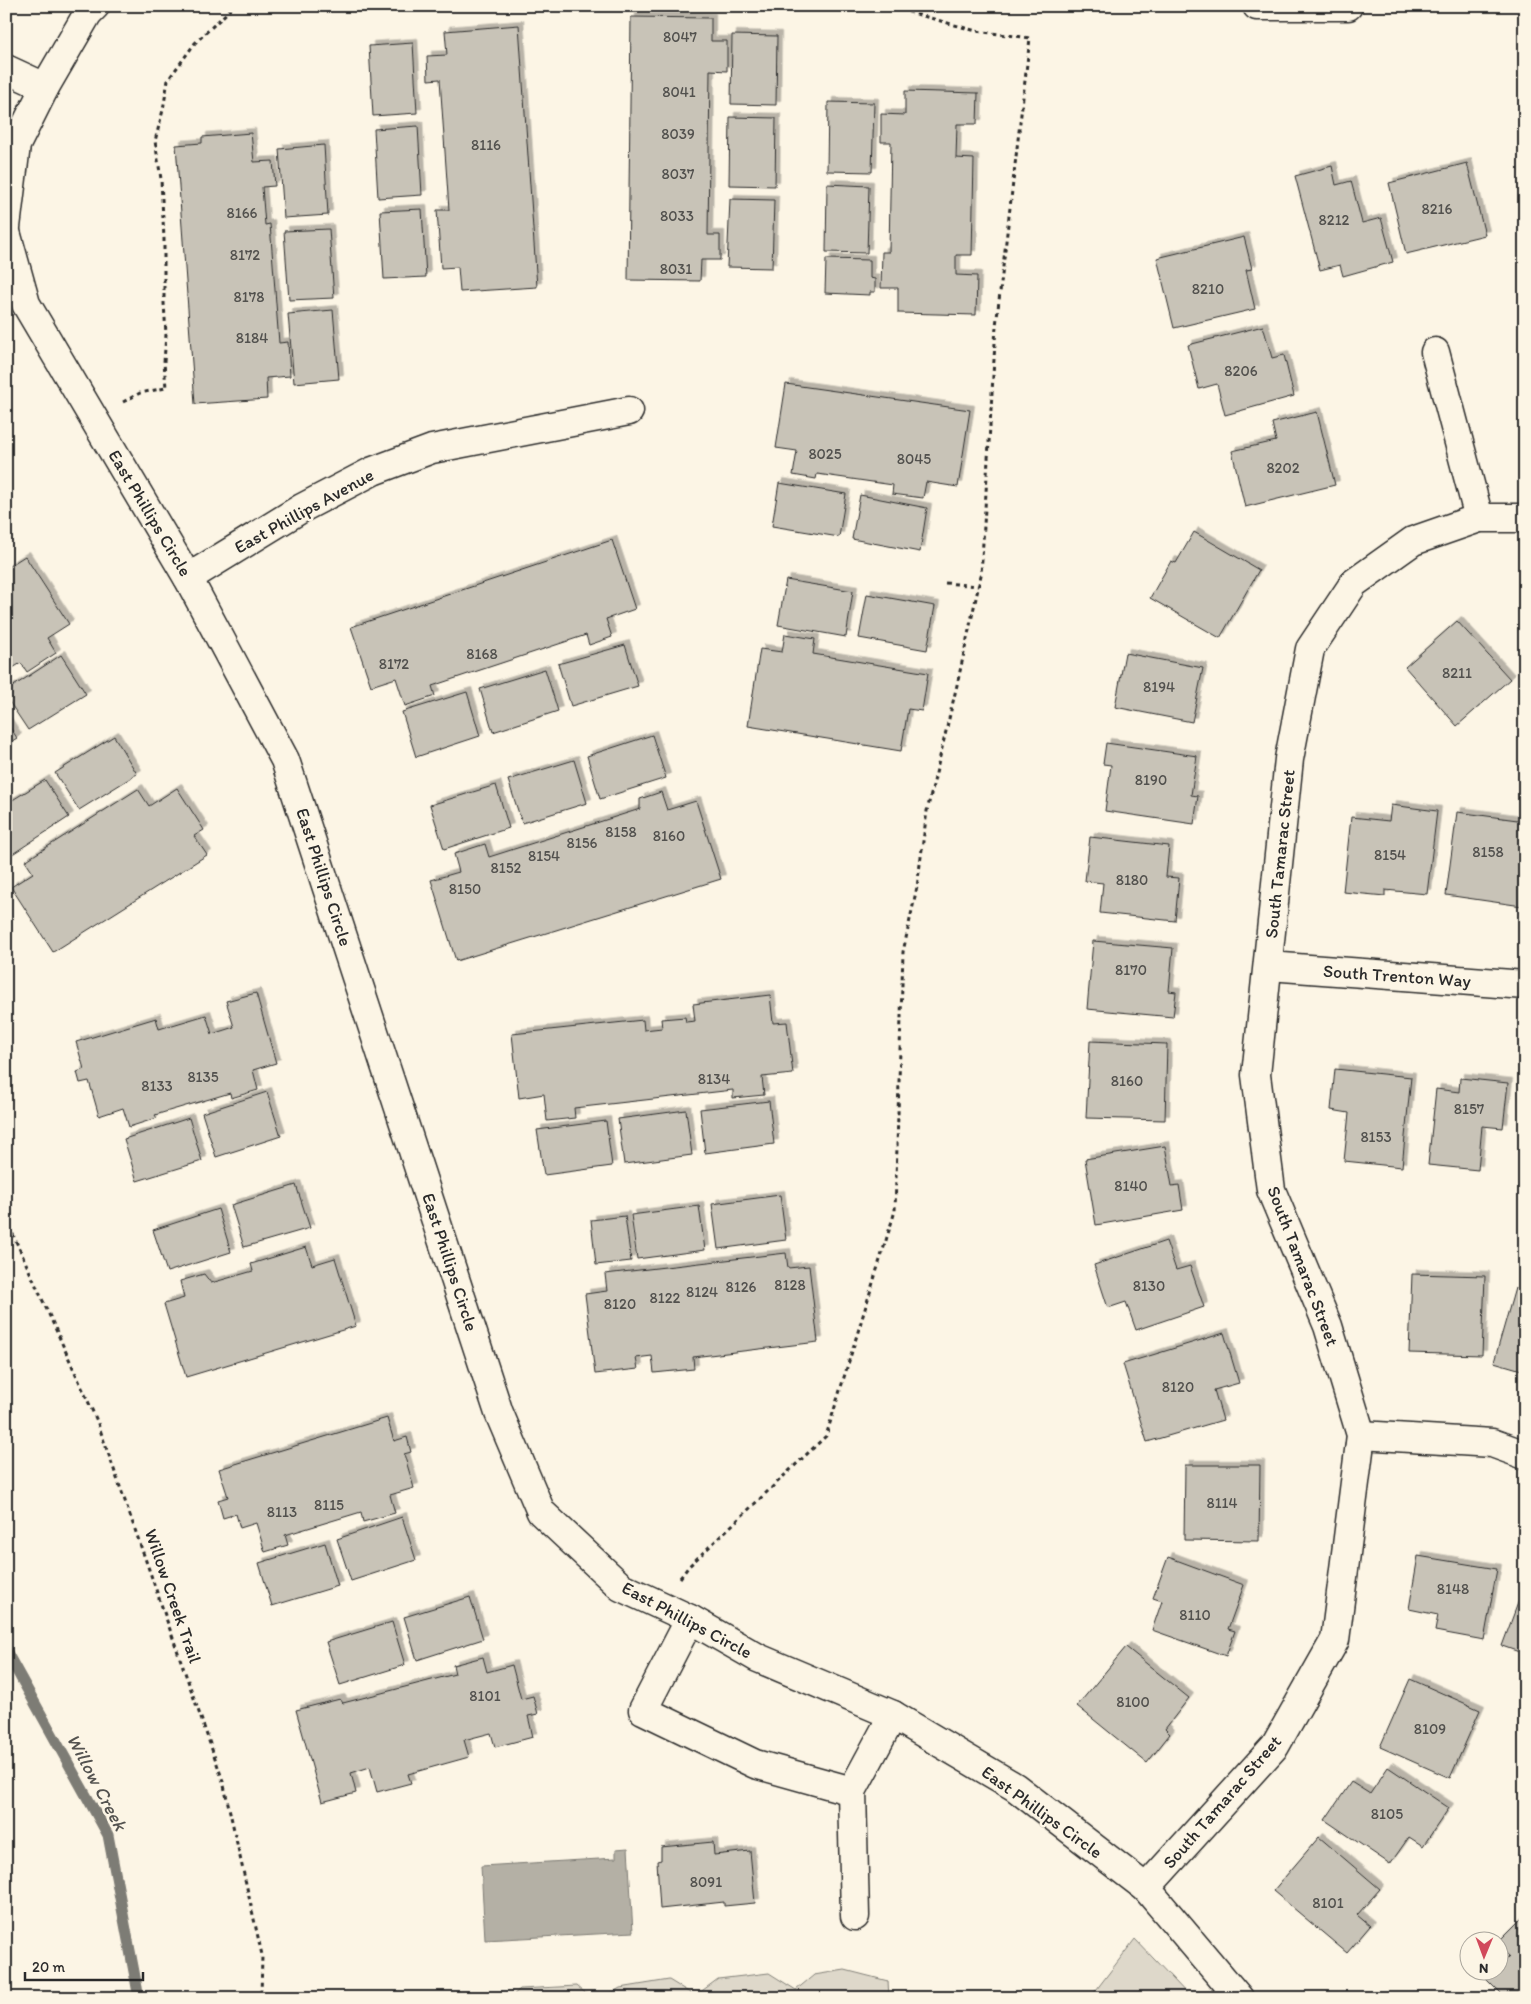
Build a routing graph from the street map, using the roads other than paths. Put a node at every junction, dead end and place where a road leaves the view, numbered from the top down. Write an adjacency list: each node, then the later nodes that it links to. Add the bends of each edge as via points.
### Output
1 (95, 6): 5 (street)
2 (1258, 6): 3 (street)
3 (1348, 6)
4 (6, 69): 5 (street)
5 (45, 87): 6 (street, via 16,145)
6 (6, 227)
7 (6, 232): 12 (street, East Phillips Circle, via 26,304)
8 (1435, 352): 10 (street)
9 (629, 411): 12 (street, East Phillips Avenue, via 432,450 373,471 302,508)
10 (1479, 518): 11 (street, South Tamarac Street); 13 (street, South Tamarac Street, via 1412,541 1354,582 1310,649 1289,759)
11 (1525, 518)
12 (188, 578): 17 (street, East Phillips Circle, via 285,760 499,1413 541,1512 621,1587)
13 (1269, 966): 14 (street, South Trenton Way); 15 (street, South Tamarac Street, via 1256,1075 1271,1190 1328,1326)
14 (1525, 985)
15 (1361, 1434): 16 (street, via 1492,1443); 20 (street, South Tamarac Street, via 1335,1640 1275,1746)
16 (1525, 1455)
17 (690, 1619): 18 (street, East Phillips Circle, via 758,1658); 19 (street, via 643,1710 754,1764)
18 (893, 1715): 19 (street); 20 (street, East Phillips Circle, via 1015,1787)
19 (852, 1791): 21 (street)
20 (1146, 1888): 22 (street, East Phillips Circle)
21 (856, 1916)
22 (1240, 1998)

